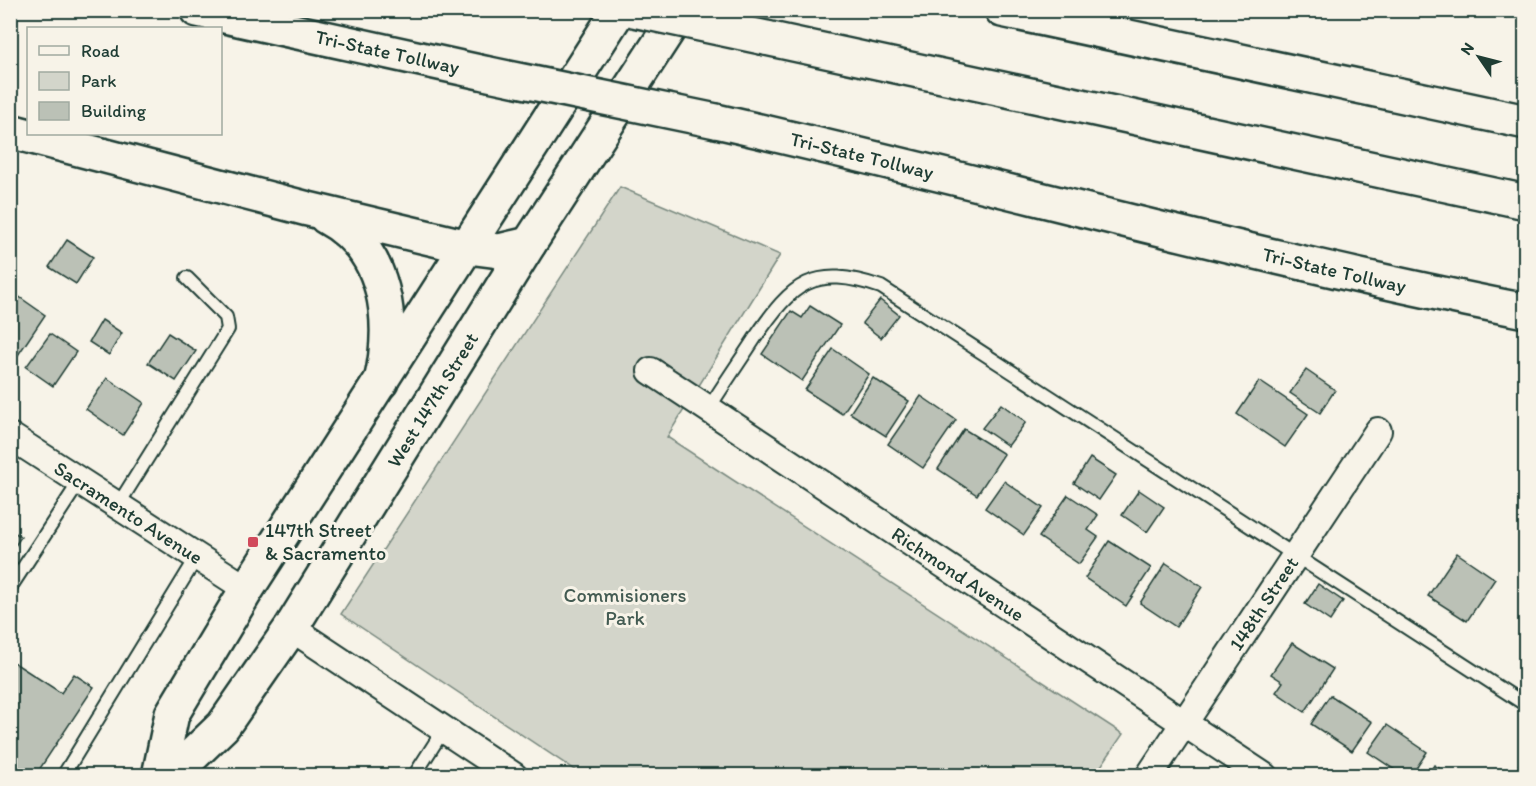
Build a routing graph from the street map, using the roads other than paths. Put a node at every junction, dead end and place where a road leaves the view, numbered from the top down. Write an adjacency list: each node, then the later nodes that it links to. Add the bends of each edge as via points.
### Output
1 (197, 10): 13 (main road, Tri-State Tollway, bridge, via 873,156)
2 (619, 10): 11 (main road)
3 (634, 10): 8 (main road, bridge)
4 (681, 10): 10 (main road, West 147th Street)
5 (1002, 10): 6 (main road)
6 (1526, 122)
7 (10, 131): 9 (main road)
8 (1526, 202)
9 (308, 209): 11 (main road); 17 (main road, via 343,228 376,270 385,295 388,321)
10 (529, 244): 11 (main road, via 499,250); 27 (main road, West 147th Street)
11 (468, 247): 17 (main road)
12 (187, 278): 22 (lane, via 226,317 228,329)
13 (1407, 288): 14 (main road, Tri-State Tollway); 15 (main road)
14 (1526, 311)
15 (1526, 334)
16 (651, 371): 18 (street, Richmond Avenue)
17 (381, 382): 26 (main road)
18 (709, 408): 24 (lane, via 778,303 796,288 829,277 852,277 881,287); 29 (street, Richmond Avenue)
19 (1378, 431): 24 (street, 148th Street)
20 (10, 436): 21 (street, Sacramento Avenue)
21 (80, 481): 22 (street, Sacramento Avenue); 25 (lane)
22 (118, 506): 23 (street, Sacramento Avenue)
23 (197, 556): 26 (street, Sacramento Avenue); 31 (lane)
24 (1295, 556): 28 (lane); 29 (street, 148th Street)
25 (10, 588)
26 (247, 589): 32 (main road, via 172,714)
27 (291, 628): 30 (street); 33 (main road, West 147th Street, via 223,726)
28 (1526, 705)
29 (1184, 723): 36 (street, 148th Street); 37 (street, Richmond Avenue)
30 (444, 729): 34 (lane); 35 (street)
31 (63, 776)
32 (159, 776)
33 (171, 776)
34 (414, 776)
35 (514, 776)
36 (1149, 776)
37 (1264, 776)

